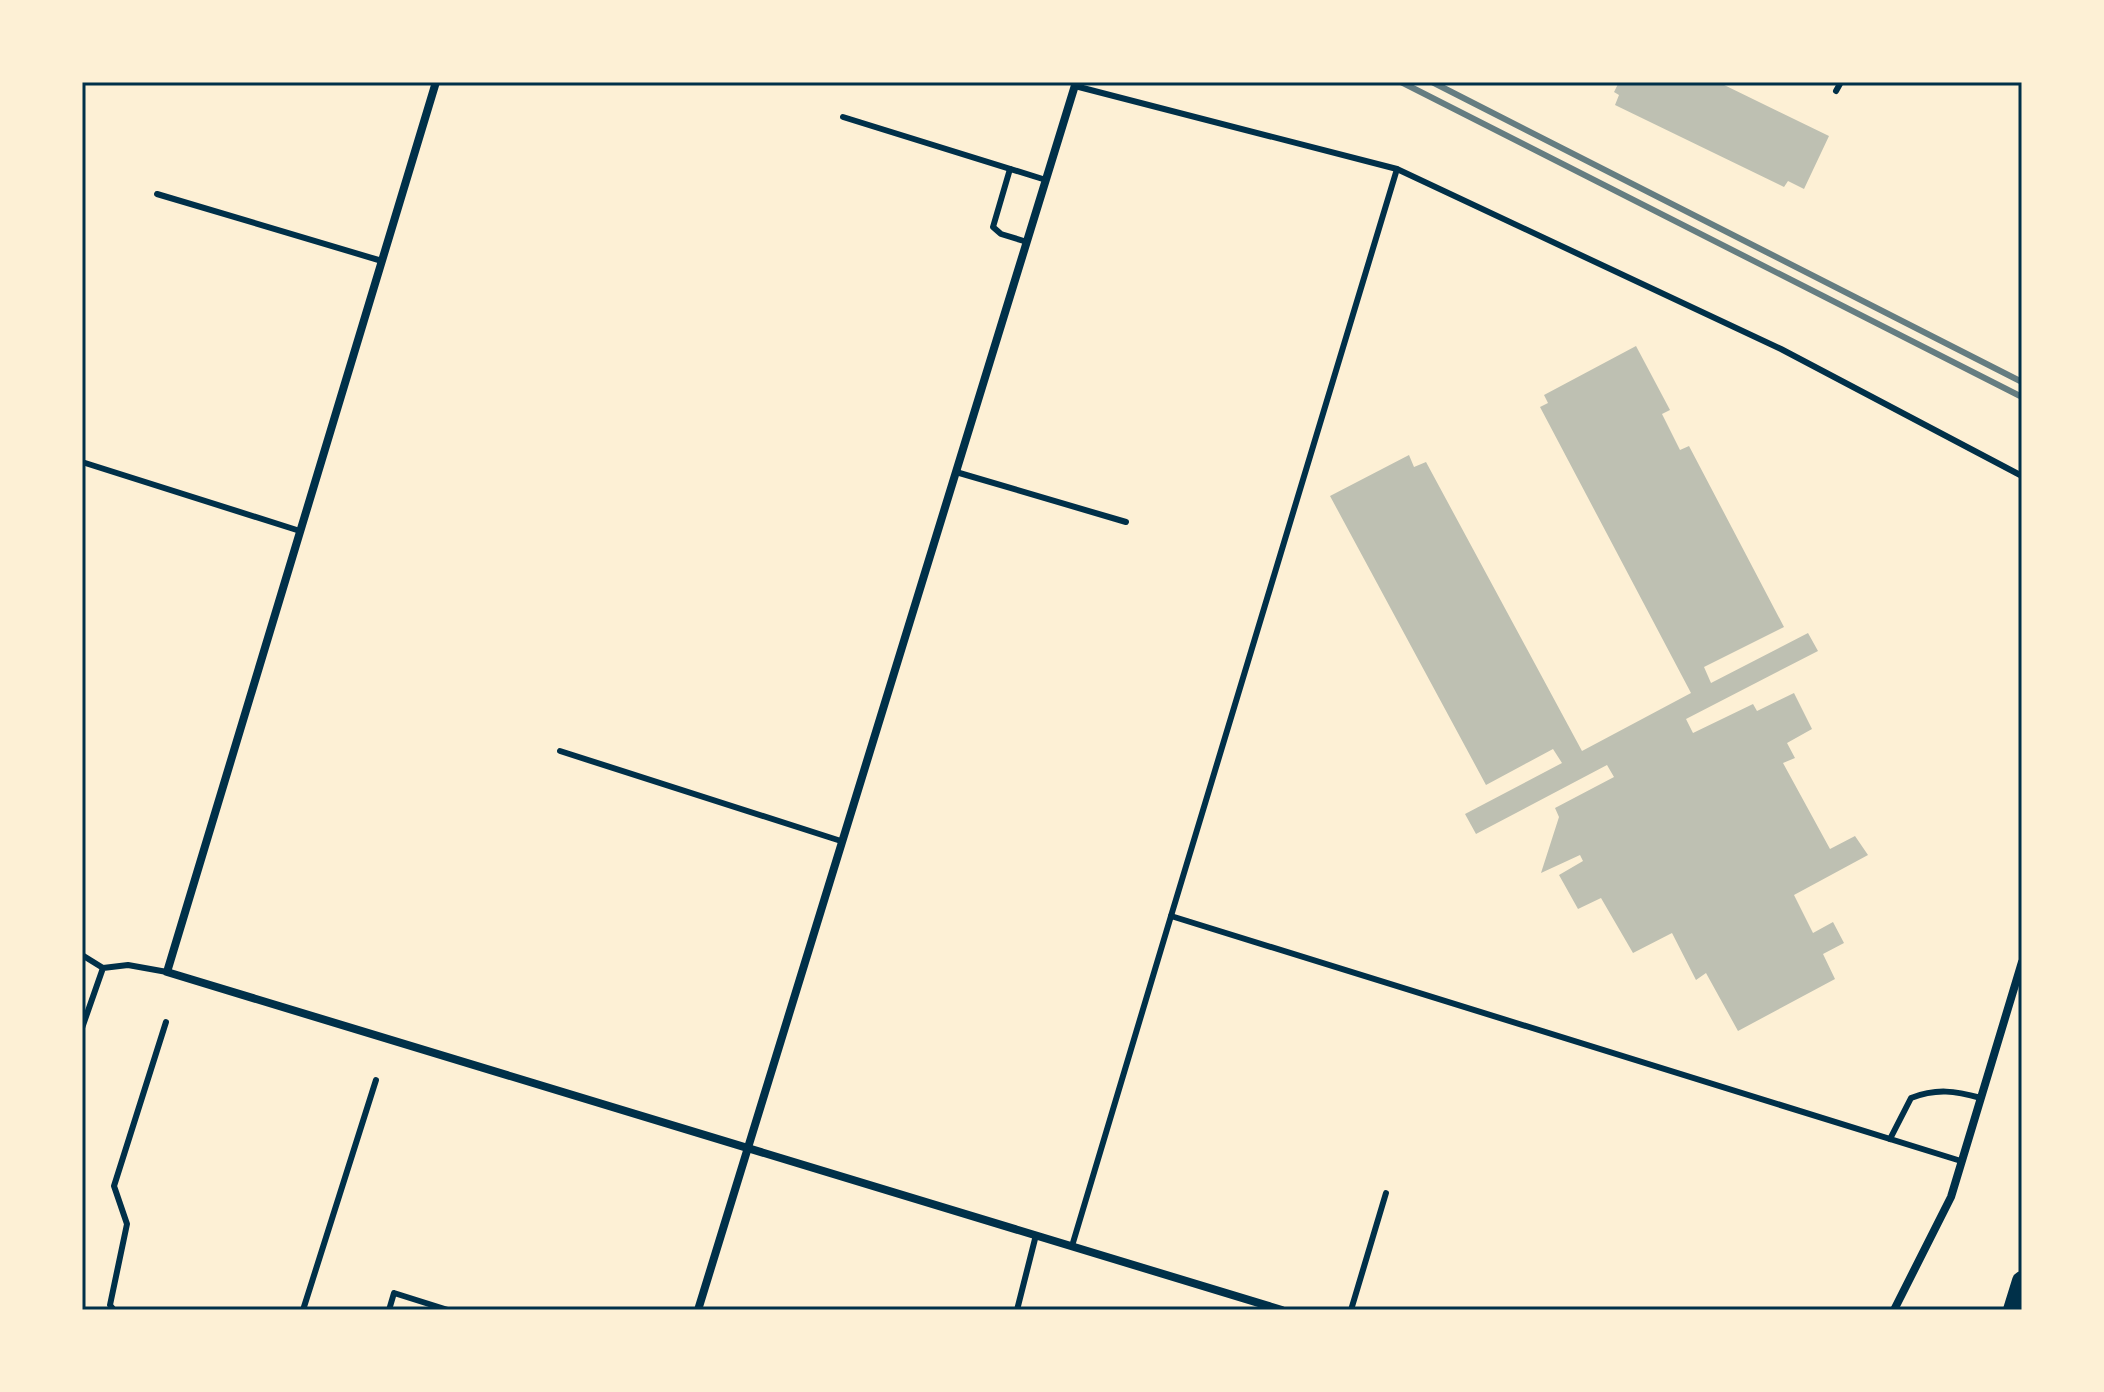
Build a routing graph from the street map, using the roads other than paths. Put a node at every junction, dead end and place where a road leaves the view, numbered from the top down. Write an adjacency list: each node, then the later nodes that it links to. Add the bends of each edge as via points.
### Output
1 (436, 82): 11 (street)
2 (1841, 82): 4 (lane)
3 (1076, 84): 7 (lane); 8 (street)
4 (1836, 91)
5 (843, 117): 6 (lane)
6 (1010, 169): 8 (lane); 10 (lane, via 993,227)
7 (1397, 169): 14 (lane, via 1781,349); 19 (lane)
8 (1046, 180): 10 (street)
9 (157, 194): 11 (lane)
10 (1027, 242): 13 (street)
11 (382, 261): 16 (street)
12 (82, 462): 16 (lane)
13 (956, 472): 15 (lane); 18 (street)
14 (2022, 476)
15 (1126, 522)
16 (300, 531): 23 (street)
17 (560, 751): 18 (lane)
18 (841, 841): 29 (street)
19 (1171, 916): 28 (lane); 33 (lane)
20 (82, 955): 22 (lane)
21 (2022, 962): 27 (street)
22 (103, 968): 23 (lane, via 128,965); 25 (lane)
23 (167, 972): 29 (street)
24 (166, 1022): 35 (lane, via 114,1186 127,1224 110,1305)
25 (82, 1028)
26 (376, 1080): 36 (lane)
27 (1981, 1098): 28 (lane, via 1952,1091 1911,1098); 30 (street)
28 (1890, 1139): 30 (lane)
29 (746, 1148): 32 (street); 39 (street)
30 (1961, 1161): 43 (street, via 1951,1197)
31 (1386, 1193): 42 (lane)
32 (1036, 1235): 33 (street); 40 (lane)
33 (1072, 1246): 41 (street)
34 (2022, 1281): 44 (main road)
35 (114, 1310)
36 (303, 1310)
37 (389, 1310): 38 (lane, via 394,1293)
38 (448, 1310)
39 (698, 1310)
40 (1017, 1310)
41 (1282, 1310)
42 (1351, 1310)
43 (1894, 1310)
44 (2013, 1310)

